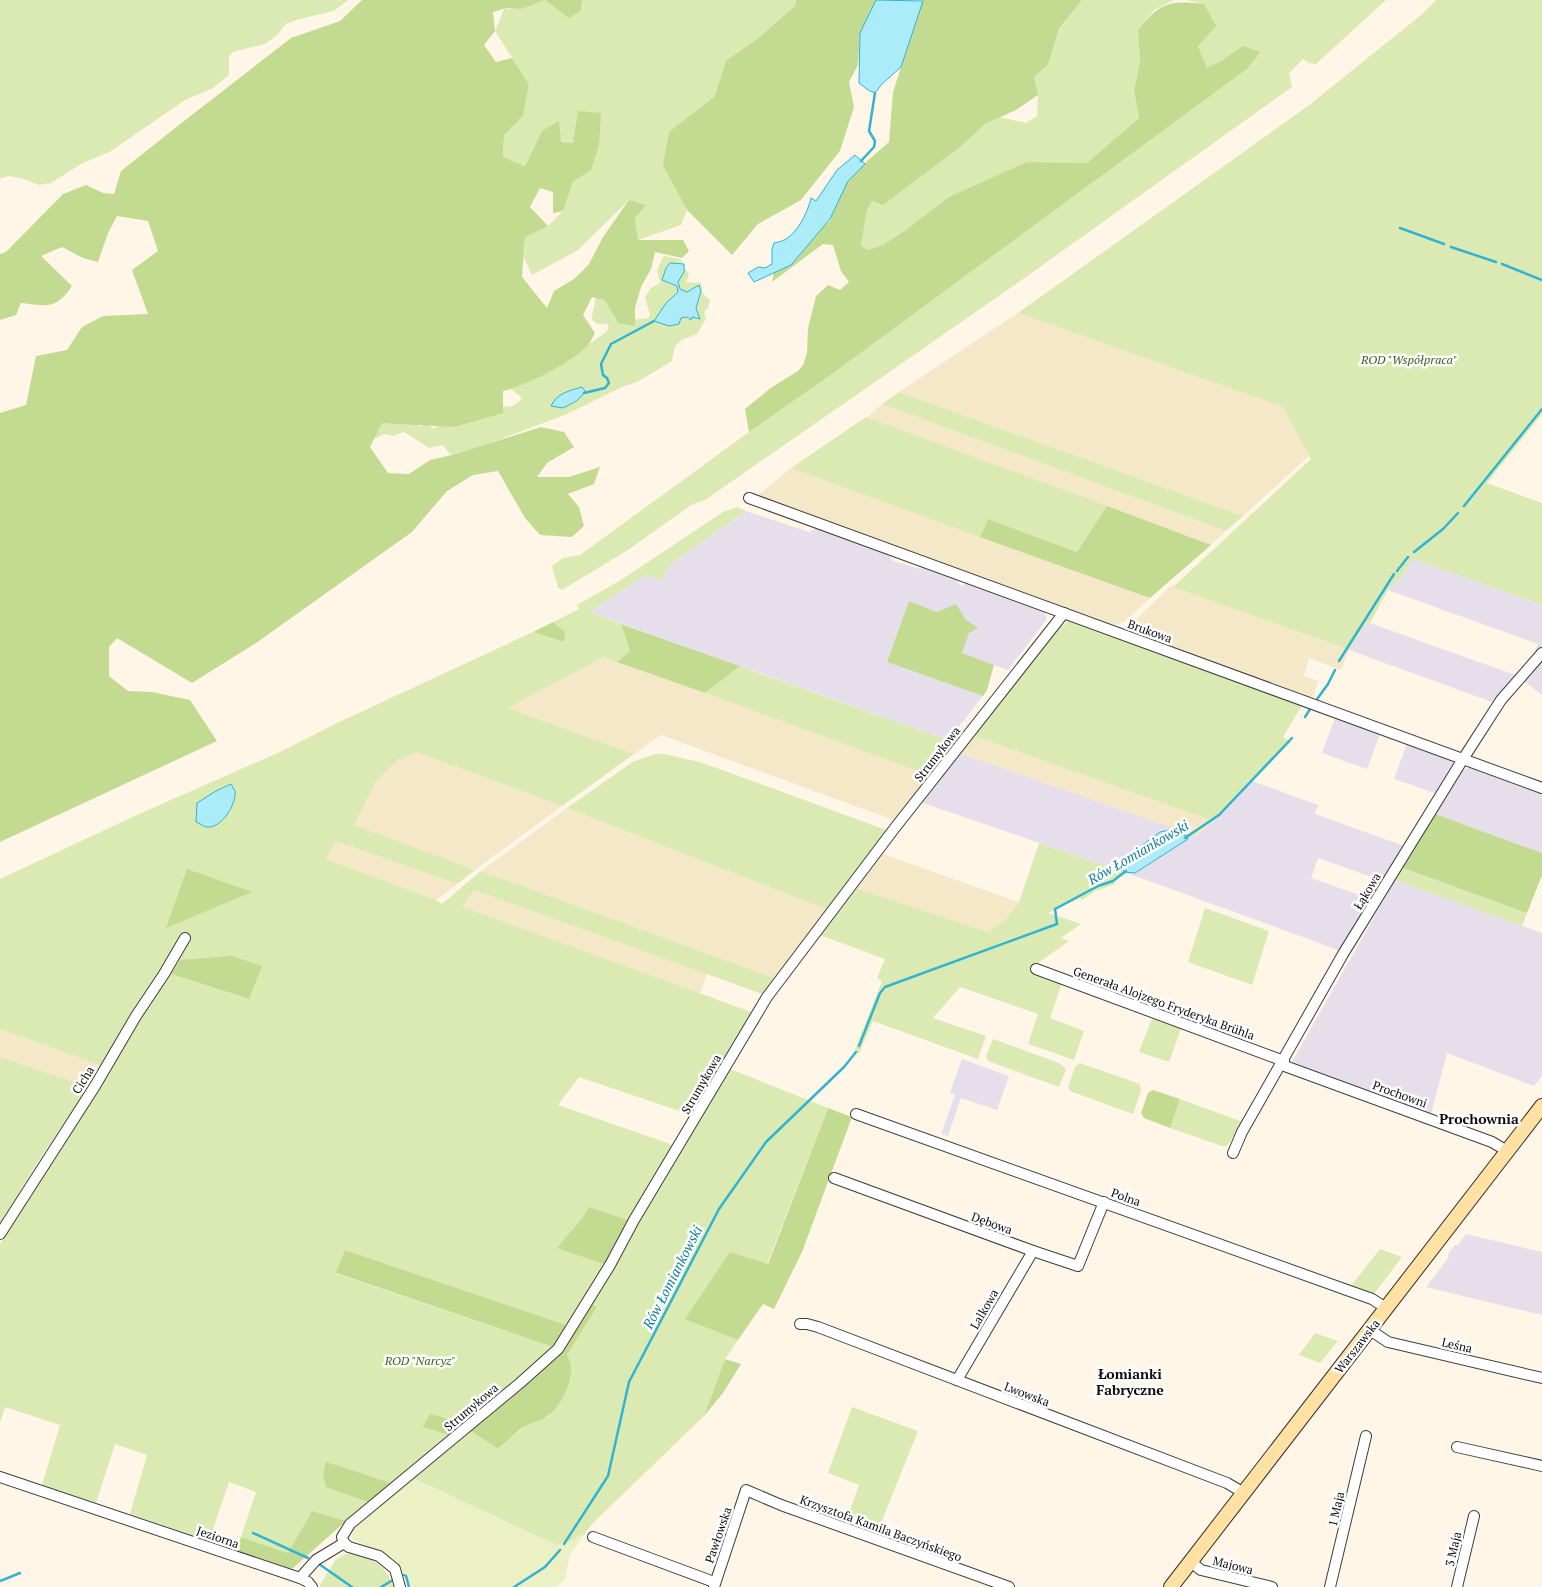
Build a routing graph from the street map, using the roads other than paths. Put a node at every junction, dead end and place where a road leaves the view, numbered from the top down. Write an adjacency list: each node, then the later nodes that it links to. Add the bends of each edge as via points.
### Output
1 (748, 498): 2 (street, Brukowa)
2 (1064, 613): 4 (street, Brukowa); 30 (street, Strumykowa, via 767,997 558,1349 350,1524 342,1537)
3 (1542, 653): 4 (street, Łąkowa, via 1501,700)
4 (1462, 759): 5 (street, Brukowa); 8 (street, Łąkowa, via 1348,946)
5 (1542, 788)
6 (185, 938): 15 (street, Cicha)
7 (1036, 969): 8 (street, Generała Alojzego Fryderyka Brühla)
8 (1283, 1063): 11 (street, Prochowni, via 1492,1142); 12 (street, Łąkowa)
9 (1542, 1106): 11 (street, Warszawska)
10 (856, 1114): 14 (street, Polna)
11 (1507, 1151): 17 (street, Warszawska)
12 (1233, 1153)
13 (834, 1178): 16 (street, Dębowa)
14 (1104, 1202): 16 (street, Dębowa, via 1078,1266); 17 (street, Polna, via 1372,1299)
15 (0, 1234)
16 (1033, 1251): 21 (street, Lalkowa)
17 (1386, 1308): 19 (street, Warszawska)
18 (800, 1324): 21 (street, Lwowska, via 818,1327)
19 (1370, 1330): 20 (street, Leśna, via 1386,1341); 27 (street, Warszawska)
20 (1542, 1378)
21 (957, 1380): 27 (street, Lwowska, via 1227,1483)
22 (1366, 1436): 39 (street, 1 Maja)
23 (1457, 1447): 24 (street)
24 (1542, 1466)
25 (0, 1477): 32 (street, Jeziorna)
26 (746, 1490): 33 (street, Pawłowska); 36 (street, Krzysztofa Kamila Baczyńskiego)
27 (1244, 1493): 31 (street, Warszawska)
28 (1474, 1516): 40 (street, 3 Maja)
29 (593, 1537): 33 (street)
30 (344, 1543): 32 (street, via 316,1560); 35 (street, via 379,1556 395,1568)
31 (1190, 1562): 37 (street, Warszawska); 38 (street, Majowa, via 1201,1570)
32 (300, 1578): 34 (street, Jeziorna)
33 (714, 1585)
34 (312, 1587)
35 (400, 1587)
36 (1009, 1587)
37 (1171, 1587)
38 (1272, 1587)
39 (1330, 1587)
40 (1457, 1587)

